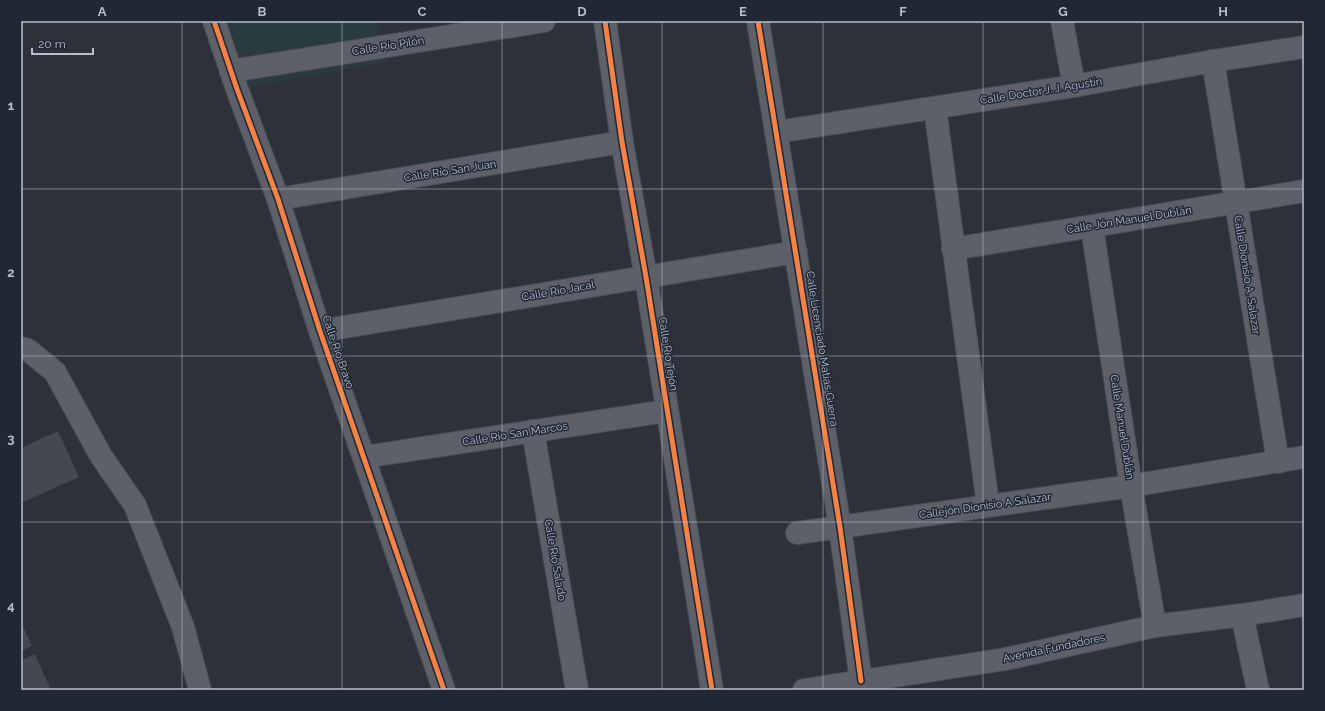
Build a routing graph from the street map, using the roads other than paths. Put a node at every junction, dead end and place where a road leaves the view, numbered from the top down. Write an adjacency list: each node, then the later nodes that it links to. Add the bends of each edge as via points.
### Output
1 (214, 21): 8 (street, Calle Río Bravo)
2 (544, 21): 8 (street, Calle Río Pilón)
3 (605, 21): 12 (street, Calle Río Tejón)
4 (758, 21): 11 (street, Calle Licenciado Matías Guerra)
5 (1062, 21): 9 (street)
6 (1304, 47): 7 (street, Calle Doctor J. J. Agustín)
7 (1213, 61): 9 (street, Calle Doctor J. J. Agustín); 15 (street, Calle Dionisio A. Salazar)
8 (231, 71): 14 (street, Calle Río Bravo)
9 (1074, 86): 10 (street, Calle Doctor J. J. Agustín)
10 (935, 108): 11 (street, Calle Doctor J. J. Agustín); 17 (street)
11 (777, 132): 18 (street, Calle Licenciado Matías Guerra)
12 (622, 142): 14 (street, Calle Río San Juan); 19 (street, Calle Río Tejón)
13 (1304, 191): 15 (street, Calle Jón Manuel Dublán)
14 (278, 199): 20 (street, Calle Río Bravo)
15 (1235, 203): 16 (street, Calle Jón Manuel Dublán); 26 (street, Calle Dionisio A. Salazar)
16 (1092, 227): 17 (street, Calle Jón Manuel Dublán); 27 (street, Calle Manuel Dublán)
17 (953, 249): 28 (street)
18 (796, 252): 19 (street, Calle Río Jacal); 29 (street, Calle Licenciado Matías Guerra)
19 (646, 277): 20 (street, Calle Río Jacal); 22 (street, Calle Río Tejón)
20 (320, 331): 24 (street, Calle Río Bravo)
21 (21, 348): 35 (street, via 28,350 55,372 101,456 135,505 183,627)
22 (666, 411): 23 (street, Calle Río San Marcos); 38 (street, Calle Río Tejón)
23 (533, 431): 24 (street, Calle Río San Marcos); 37 (street, Calle Río Salado)
24 (364, 457): 36 (street, Calle Río Bravo)
25 (1304, 457): 26 (street)
26 (1278, 462): 27 (street, Callejón Dionisio A Salazar)
27 (1131, 486): 28 (street, Callejón Dionisio A Salazar); 33 (street, Calle Manuel Dublán)
28 (988, 505): 29 (street, Callejón Dionisio A Salazar)
29 (840, 527): 30 (street); 34 (street, Calle Licenciado Matías Guerra)
30 (797, 533)
31 (1304, 605): 32 (street, Avenida Fundadores)
32 (1242, 615): 33 (street, Avenida Fundadores); 40 (street)
33 (1155, 626): 34 (street, Avenida Fundadores, via 1006,659)
34 (861, 681): 39 (street, Avenida Fundadores)
35 (200, 690)
36 (444, 690)
37 (577, 690)
38 (712, 690)
39 (804, 690)
40 (1258, 690)

